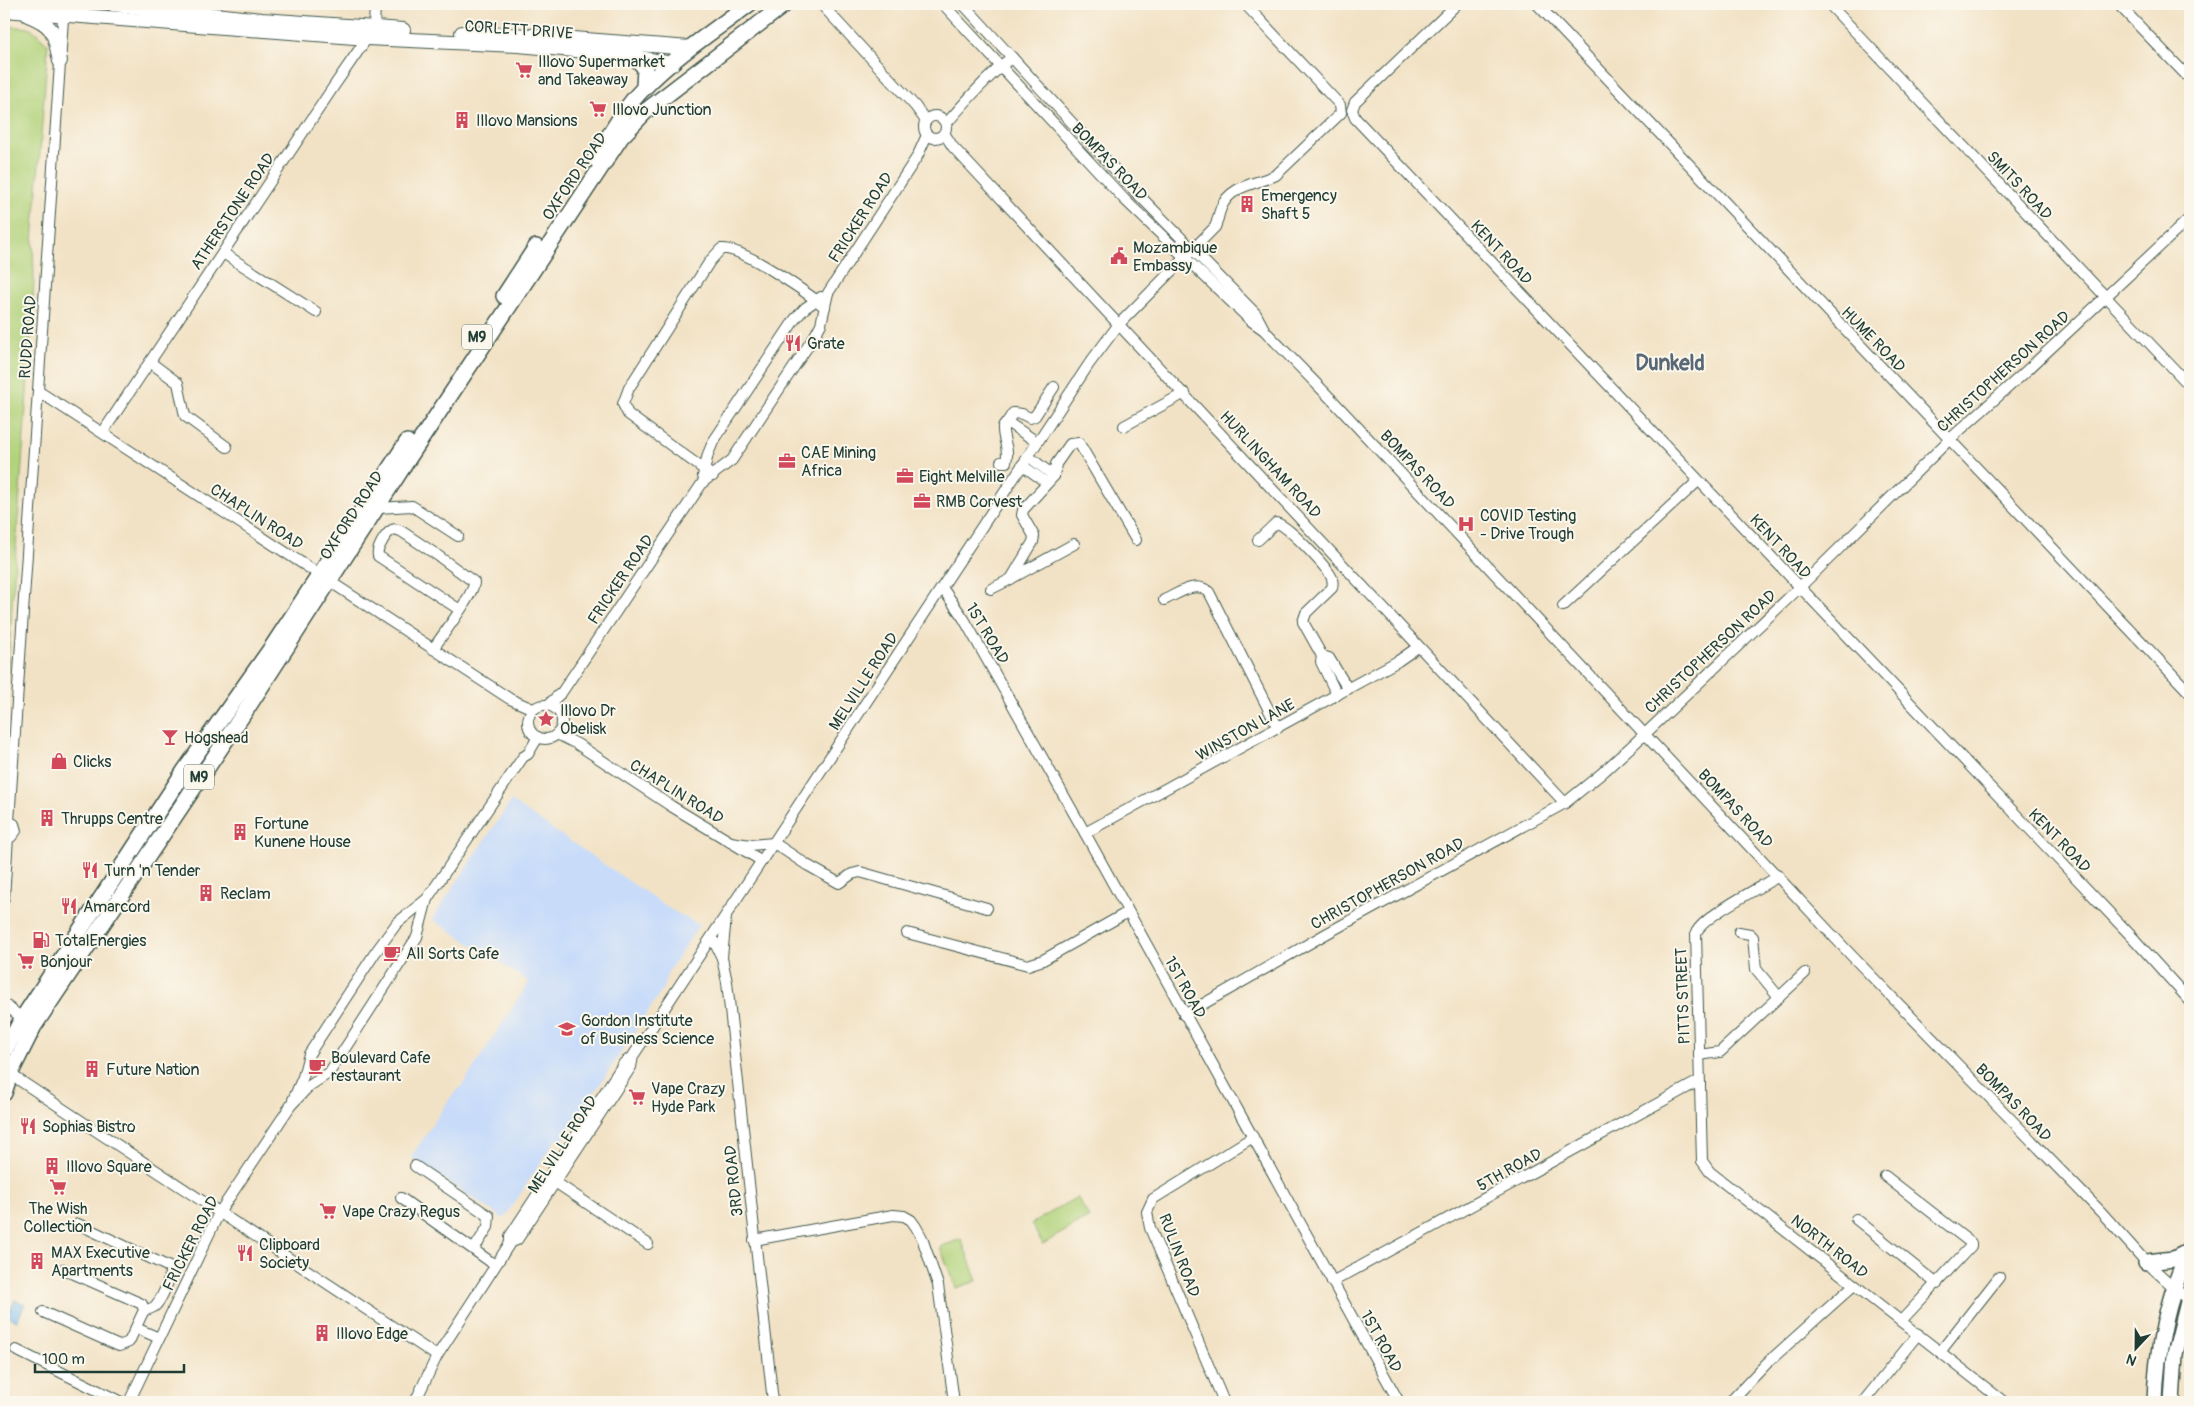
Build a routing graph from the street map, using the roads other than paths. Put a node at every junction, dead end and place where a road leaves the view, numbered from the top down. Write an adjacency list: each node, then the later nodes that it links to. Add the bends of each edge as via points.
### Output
1 (112, 4): 15 (main road, CORLETT DRIVE)
2 (376, 4): 15 (street, ATHERSTONE ROAD)
3 (749, 4): 16 (main road, OXFORD ROAD / M9)
4 (785, 4): 20 (main road, OXFORD ROAD / M9)
5 (821, 4): 26 (street, HURLINGHAM ROAD)
6 (943, 4): 22 (street, BOMPAS ROAD)
7 (963, 4): 18 (street, BOMPAS ROAD)
8 (1245, 4): 25 (street, KENT ROAD)
9 (1457, 4): 25 (street, MELVILLE ROAD)
10 (1537, 4): 46 (street, HUME ROAD)
11 (1829, 4): 32 (street, SMITS ROAD)
12 (2118, 4): 23 (street)
13 (64, 9): 14 (main road, CORLETT DRIVE); 15 (main road, CORLETT DRIVE); 19 (street, RUDD ROAD)
14 (7, 10): 19 (main road, via 51,27)
15 (370, 33): 16 (main road, CORLETT DRIVE, via 533,36); 17 (main road, CORLETT DRIVE); 29 (street, ATHERSTONE ROAD)
16 (690, 48): 21 (main road, OXFORD ROAD / M9)
17 (634, 56): 21 (main road, CORLETT DRIVE); 24 (main road, via 645,68)
18 (1012, 57): 22 (street, FRICKER ROAD); 28 (street, BOMPAS ROAD, via 1129,185)
19 (60, 61): 41 (street, RUDD ROAD)
20 (709, 61): 21 (main road, via 690,67); 54 (main road, OXFORD ROAD / M9, via 641,115 622,137)
21 (672, 64): 24 (main road, OXFORD ROAD / M9)
22 (1000, 66): 26 (street, FRICKER ROAD); 30 (street, BOMPAS ROAD)
23 (2190, 79)
24 (644, 87): 59 (main road, OXFORD ROAD / M9, via 624,113)
25 (1347, 110): 28 (street, MELVILLE ROAD, via 1276,175 1242,186 1235,192 1221,208 1215,227); 53 (street, KENT ROAD)
26 (936, 128): 31 (street, FRICKER ROAD); 36 (street, HURLINGHAM ROAD)
27 (2190, 218): 32 (street, CHRISTOPHERSON ROAD)
28 (1194, 250): 30 (street, MELVILLE ROAD); 37 (street, BOMPAS ROAD, via 1256,314)
29 (222, 253): 35 (street); 38 (street, ATHERSTONE ROAD)
30 (1184, 259): 36 (street, MELVILLE ROAD); 37 (street, BOMPAS ROAD)
31 (828, 293): 33 (street, FRICKER ROAD); 34 (street, FRICKER ROAD)
32 (2106, 297): 39 (street, SMITS ROAD); 46 (street, CHRISTOPHERSON ROAD)
33 (816, 300): 34 (street); 51 (street, FRICKER ROAD, via 795,319 731,414 710,448); 51 (street, via 774,272 733,250 721,249 710,261 629,388 623,404 628,414)
34 (825, 307): 51 (street, FRICKER ROAD, via 814,338 732,460)
35 (316, 312)
36 (1119, 324): 42 (street, HURLINGHAM ROAD); 47 (street, MELVILLE ROAD)
37 (1264, 330): 77 (street, BOMPAS ROAD)
38 (150, 362): 45 (street, ATHERSTONE ROAD); 48 (street, via 178,383 183,413 188,420)
39 (2190, 386)
40 (1054, 387): 43 (street, via 1036,416 1030,418 1013,413)
41 (38, 391): 45 (street, CHAPLIN ROAD); 80 (street, RUDD ROAD)
42 (1184, 393): 44 (street); 67 (street, HURLINGHAM ROAD)
43 (1007, 422): 47 (street); 50 (street, via 1002,427 1002,436 1008,444 1008,454 1006,462)
44 (1124, 426)
45 (103, 432): 59 (street, CHAPLIN ROAD)
46 (1950, 439): 61 (street, CHRISTOPHERSON ROAD); 71 (street, HUME ROAD)
47 (1037, 442): 49 (street, MELVILLE ROAD)
48 (227, 447)
49 (1025, 461): 52 (street); 62 (street, MELVILLE ROAD)
50 (1001, 462)
51 (708, 473): 73 (street, FRICKER ROAD)
52 (1050, 479): 56 (street, via 1070,444 1079,443); 60 (street, via 1023,510 1022,515 1034,536 1033,542)
53 (1698, 481): 61 (street, KENT ROAD); 65 (street)
54 (378, 508): 55 (street, via 412,506); 59 (main road, OXFORD ROAD / M9)
55 (458, 536)
56 (1136, 540)
57 (1258, 540): 69 (street, via 1280,523 1331,576 1332,588 1306,612 1303,619)
58 (1074, 544): 60 (street)
59 (324, 577): 68 (street, CHAPLIN ROAD); 101 (main road, OXFORD ROAD / M9, via 186,770)
60 (1011, 579): 63 (street)
61 (1799, 588): 77 (street, CHRISTOPHERSON ROAD); 98 (street, KENT ROAD)
62 (943, 589): 81 (street, 1ST ROAD, via 964,620); 84 (street, MELVILLE ROAD)
63 (991, 590)
64 (1164, 600): 75 (street, via 1195,586 1209,592)
65 (1563, 606)
66 (460, 610): 66 (street, via 474,588 472,579 400,531 390,531 377,550 378,556); 68 (street)
67 (1418, 647): 70 (street, WINSTON LANE); 79 (street, HURLINGHAM ROAD)
68 (433, 649): 74 (street, CHAPLIN ROAD)
69 (1322, 656): 70 (street, via 1329,658); 72 (street, via 1321,662)
70 (1348, 689): 72 (street, WINSTON LANE)
71 (2190, 693)
72 (1337, 695): 75 (street, WINSTON LANE)
73 (553, 707): 74 (street, via 543,704); 76 (street, via 561,715)
74 (531, 714): 78 (street)
75 (1278, 728): 81 (street, WINSTON LANE)
76 (559, 730): 78 (street, via 547,738); 83 (street, CHAPLIN ROAD, via 576,738 577,744)
77 (1646, 733): 79 (street, CHRISTOPHERSON ROAD); 86 (street, BOMPAS ROAD)
78 (535, 735): 88 (street, FRICKER ROAD, via 528,754 522,757)
79 (1565, 803): 100 (street, CHRISTOPHERSON ROAD, via 1324,934)
80 (6, 822): 82 (street, RUDD ROAD, via 14,824 16,831)
81 (1085, 833): 90 (street, 1ST ROAD)
82 (6, 837): 87 (street)
83 (730, 842): 84 (street); 85 (street, CHAPLIN ROAD)
84 (774, 843): 85 (street, MELVILLE ROAD); 89 (street, via 839,882 860,872)
85 (762, 862): 91 (street, MELVILLE ROAD)
86 (1779, 876): 104 (street, PITTS STREET, via 1700,925 1696,933); 122 (street, BOMPAS ROAD)
87 (4, 898)
88 (427, 899): 108 (street, FRICKER ROAD, via 396,923 375,953 309,1054); 108 (street, FRICKER ROAD, via 417,937 329,1073 309,1086)
89 (987, 908)
90 (1128, 912): 93 (street, via 1043,960 1028,965); 100 (street, 1ST ROAD)
91 (726, 916): 94 (street, MELVILLE ROAD); 95 (street, 3RD ROAD)
92 (1739, 932): 97 (street, via 1753,936 1756,969)
93 (907, 933)
94 (712, 937): 95 (street, 3RD ROAD); 103 (street, MELVILLE ROAD)
95 (722, 958): 117 (street, 3RD ROAD)
96 (1805, 973): 97 (street)
97 (1779, 997): 104 (street, via 1720,1052)
98 (2190, 1001)
99 (4, 1004): 101 (street)
100 (1184, 1015): 109 (street, 1ST ROAD)
101 (28, 1023): 102 (main road, OXFORD ROAD / M9); 105 (main road, OXFORD ROAD / M9)
102 (4, 1052)
103 (633, 1056): 112 (street, MELVILLE ROAD, via 631,1067); 118 (street, MELVILLE ROAD, via 624,1063 510,1236)
104 (1699, 1056): 106 (street, PITTS STREET)
105 (10, 1074): 107 (main road, OXFORD ROAD / M9); 114 (street)
106 (1700, 1081): 126 (street, 5TH ROAD); 128 (street, NORTH ROAD, via 1701,1155 1706,1167)
107 (4, 1093)
108 (291, 1105): 114 (street, FRICKER ROAD)
109 (1252, 1138): 126 (street, 1ST ROAD); 146 (street, RULIN ROAD, via 1153,1199 1147,1212 1150,1228)
110 (415, 1166): 120 (street, via 489,1216 490,1223)
111 (1884, 1176): 127 (street, via 1971,1243)
112 (555, 1182): 118 (street, MELVILLE ROAD, via 517,1240); 119 (street)
113 (401, 1198): 120 (street)
114 (219, 1212): 136 (street, FRICKER ROAD); 139 (street)
115 (1856, 1219): 127 (street)
116 (78, 1224): 131 (street, via 169,1267 170,1274 158,1302)
117 (754, 1240): 144 (street, 3RD ROAD); 145 (street, via 893,1215 911,1220 922,1238 940,1296)
118 (510, 1243): 123 (street, MELVILLE ROAD)
119 (648, 1244)
120 (474, 1249): 123 (street)
121 (2190, 1249): 122 (main road, via 2174,1260); 129 (main road)
122 (2146, 1262): 129 (street, BOMPAS ROAD)
123 (495, 1264): 139 (street, MELVILLE ROAD)
124 (63, 1269): 131 (street, via 140,1302)
125 (1999, 1277): 138 (street)
126 (1332, 1282): 147 (street, 1ST ROAD)
127 (1937, 1284): 133 (street)
128 (1854, 1285): 133 (street, NORTH ROAD); 140 (street)
129 (2174, 1290): 130 (street, BOMPAS ROAD); 150 (main road, via 2164,1326)
130 (2190, 1299): 151 (main road, via 2176,1354)
131 (144, 1310): 134 (street)
132 (43, 1312): 134 (street, via 119,1346 130,1342)
133 (1901, 1321): 135 (street, NORTH ROAD)
134 (136, 1328): 136 (street)
135 (1918, 1334): 138 (street, NORTH ROAD); 148 (street)
136 (159, 1338): 142 (street, FRICKER ROAD)
137 (16, 1350): 141 (street)
138 (1940, 1352): 149 (street, NORTH ROAD)
139 (437, 1356): 143 (street, MELVILLE ROAD)
140 (1731, 1401)
141 (120, 1402)
142 (129, 1402)
143 (415, 1402)
144 (774, 1402)
145 (954, 1402)
146 (1224, 1402)
147 (1399, 1402)
148 (1863, 1402)
149 (2004, 1402)
150 (2155, 1402)
151 (2172, 1402)

